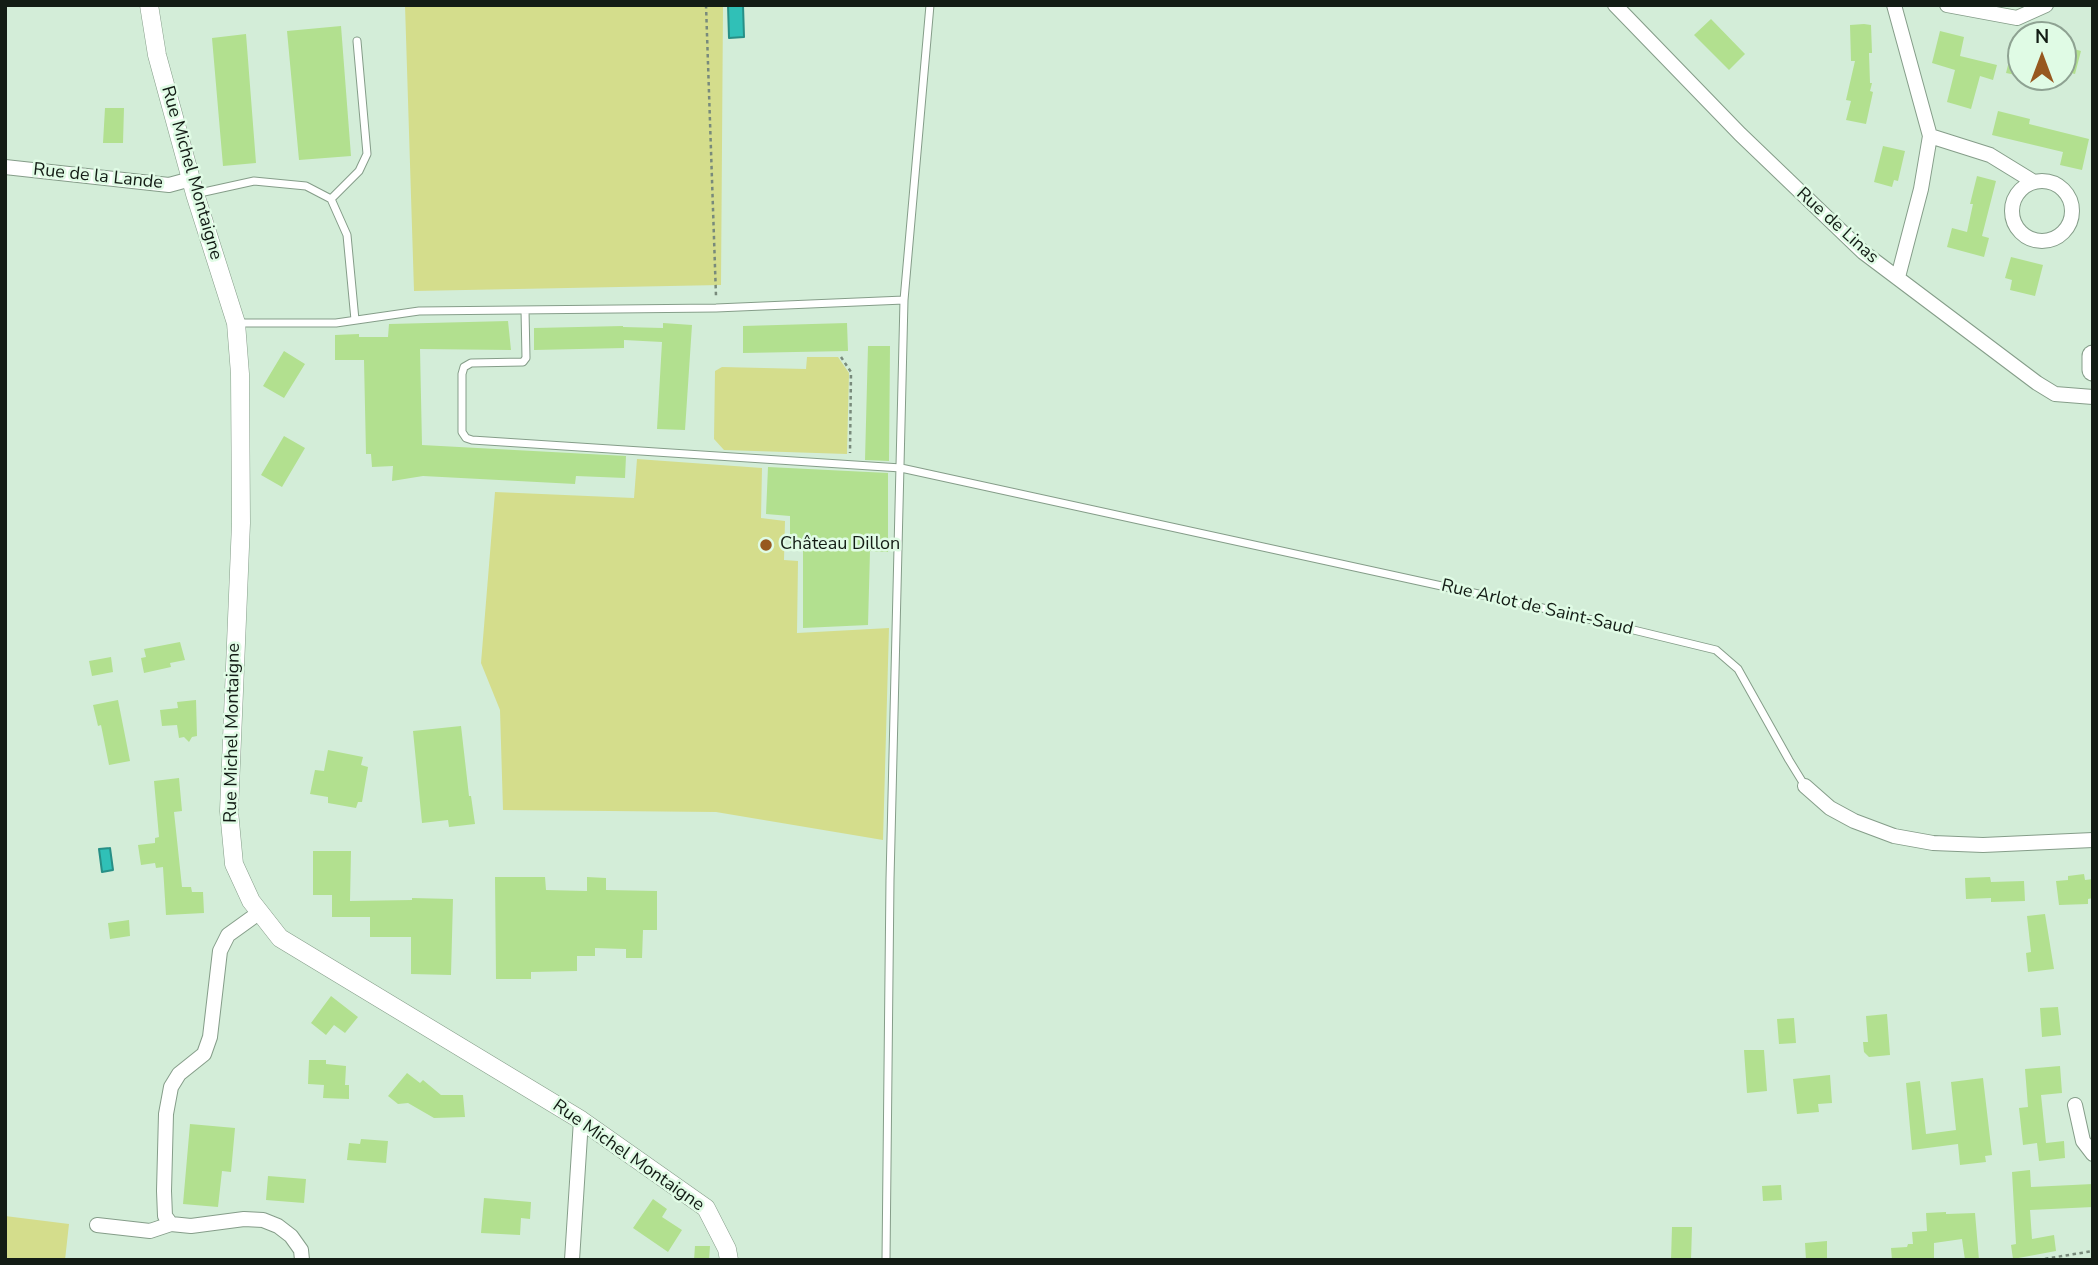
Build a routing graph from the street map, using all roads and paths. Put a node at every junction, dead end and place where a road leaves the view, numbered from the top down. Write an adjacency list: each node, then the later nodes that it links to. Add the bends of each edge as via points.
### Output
1 (149, 5): 12 (street, Rue Michel Montaigne, via 157,55)
2 (706, 5): 16 (path)
3 (930, 5): 15 (lane)
4 (1615, 5): 14 (street, Rue de Linas, via 1799,191 1863,252)
5 (1894, 5): 9 (street)
6 (1947, 5): 7 (street, via 2017,18)
7 (2046, 5)
8 (357, 41): 13 (lane, via 367,154 359,171)
9 (1930, 136): 11 (street, via 1990,155); 14 (street)
10 (5, 167): 12 (street, Rue de la Lande)
11 (2034, 182): 11 (street, via 2013,201 2012,219 2023,235 2050,240 2065,230 2071,203 2060,187)
12 (193, 187): 13 (lane, via 254,181 306,186); 19 (street, Rue Michel Montaigne)
13 (331, 199): 18 (lane, via 347,235)
14 (1898, 277): 23 (street, Rue de Linas, via 2037,383 2055,394)
15 (904, 300): 16 (lane); 25 (lane)
16 (716, 307): 17 (lane)
17 (525, 310): 18 (lane, via 419,311); 24 (lane, Rue Arlot de Saint-Saud, via 523,362 464,367 462,432 466,438)
18 (355, 320): 19 (lane)
19 (236, 323): 28 (street, Rue Michel Montaigne, via 241,523 229,811 234,864)
20 (2093, 356): 22 (main road)
21 (841, 357): 24 (path, via 851,372)
22 (2093, 370)
23 (2093, 397)
24 (849, 464): 25 (lane, Rue Arlot de Saint-Saud)
25 (901, 468): 26 (lane, Rue Arlot de Saint-Saud, via 1716,650 1738,669); 38 (lane)
26 (1805, 786): 27 (street, Rue Arlot de Saint-Saud, via 1854,821 1933,844)
27 (2093, 840)
28 (260, 912): 30 (street, Rue Michel Montaigne, via 279,939); 32 (street, via 228,935 220,951 204,1054 179,1074 171,1087 164,1191 165,1216)
29 (2075, 1105): 31 (street, via 2083,1141)
30 (581, 1120): 36 (street); 37 (street, Rue Michel Montaigne, via 706,1208)
31 (2093, 1154)
32 (171, 1224): 33 (street, via 150,1231); 35 (street, via 263,1220 291,1236)
33 (97, 1225)
34 (2093, 1251): 39 (path)
35 (302, 1260)
36 (572, 1260)
37 (729, 1260)
38 (886, 1260)
39 (2038, 1260)

